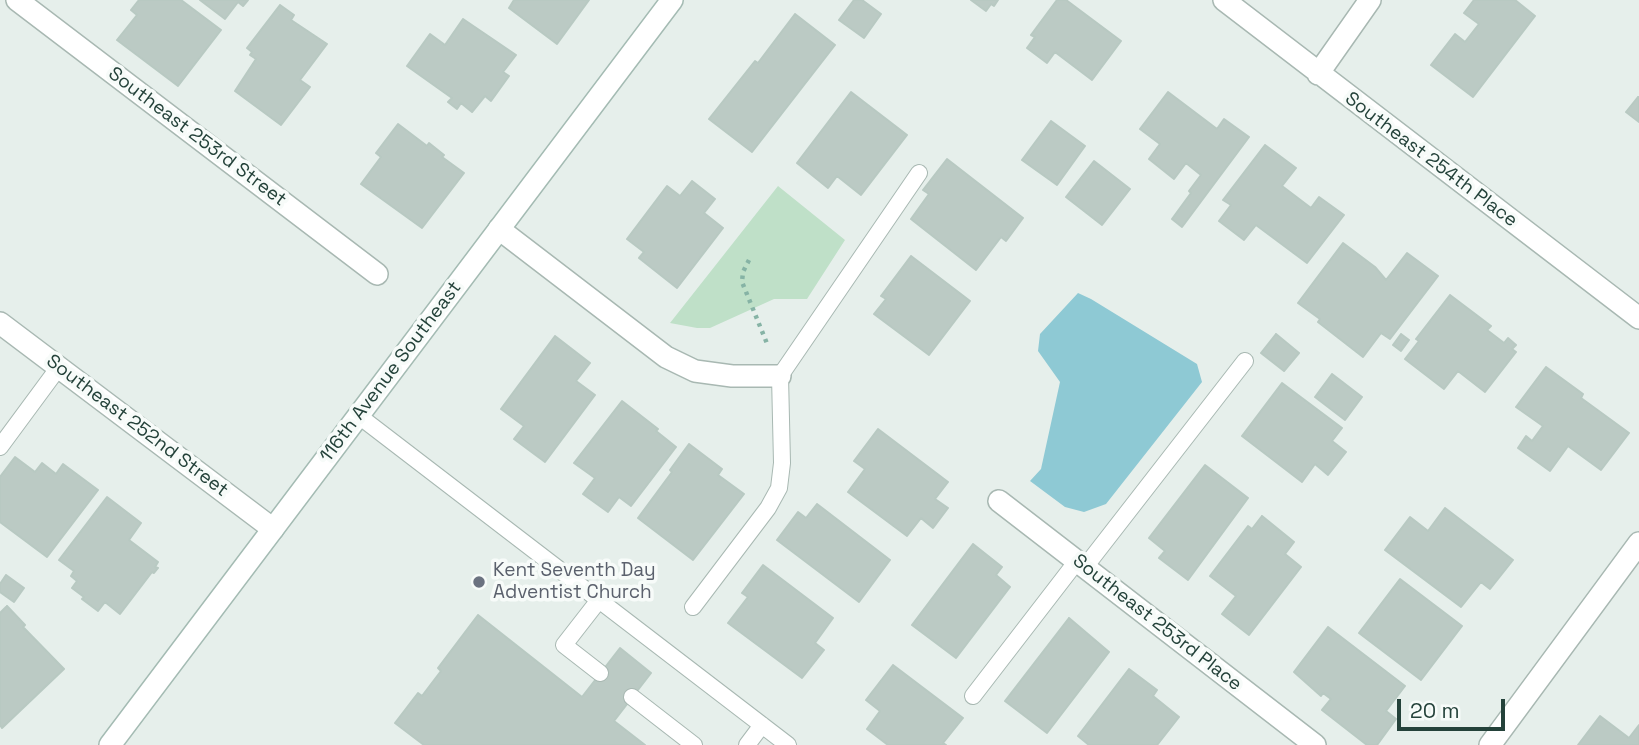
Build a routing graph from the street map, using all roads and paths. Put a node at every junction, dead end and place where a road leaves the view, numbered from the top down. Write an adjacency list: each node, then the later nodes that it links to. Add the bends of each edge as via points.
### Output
1 (18, 0): 9 (street, Southeast 253rd Street)
2 (672, 0): 7 (street, 116th Avenue Southeast)
3 (1224, 0): 5 (street, Southeast 254th Place)
4 (1370, 0): 5 (street)
5 (1318, 74): 10 (street, Southeast 254th Place)
6 (919, 173): 14 (lane)
7 (499, 229): 14 (street, via 666,357 695,371); 15 (street, 116th Avenue Southeast)
8 (749, 260): 14 (path, via 742,282)
9 (377, 274)
10 (1639, 318)
11 (0, 323): 13 (street, Southeast 252nd Street)
12 (1245, 360): 20 (lane)
13 (59, 367): 16 (lane); 18 (street, Southeast 252nd Street)
14 (780, 376): 22 (lane, via 779,488)
15 (359, 416): 18 (street, 116th Avenue Southeast); 21 (lane)
16 (0, 447)
17 (999, 501): 20 (street, Southeast 253rd Place)
18 (274, 529): 27 (street, 116th Avenue Southeast)
19 (1639, 543): 32 (street)
20 (1081, 564): 24 (lane); 31 (street, Southeast 253rd Place)
21 (599, 600): 23 (lane, via 564,645); 26 (lane)
22 (693, 607)
23 (600, 673)
24 (973, 696)
25 (632, 697): 28 (lane)
26 (762, 725): 29 (lane); 30 (lane)
27 (112, 744)
28 (694, 745)
29 (747, 745)
30 (788, 745)
31 (1315, 745)
32 (1490, 745)

